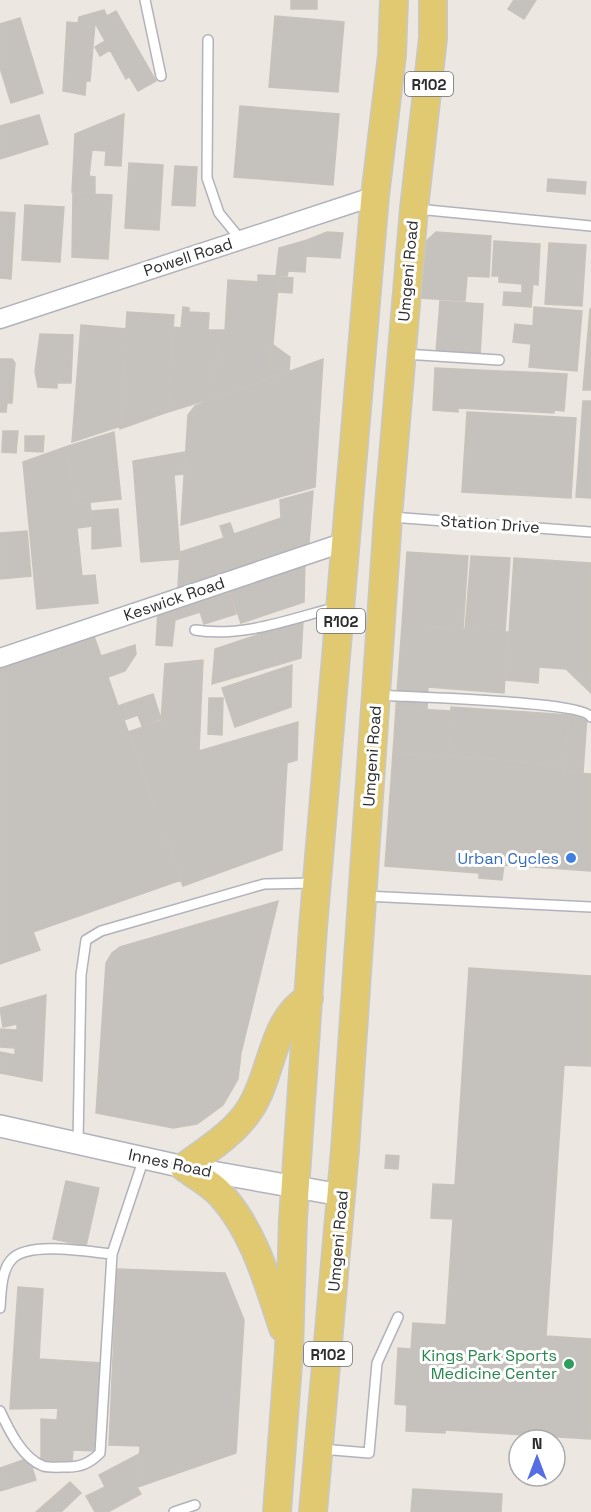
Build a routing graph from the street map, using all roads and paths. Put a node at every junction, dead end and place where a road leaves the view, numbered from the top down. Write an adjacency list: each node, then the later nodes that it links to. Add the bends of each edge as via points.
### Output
1 (145, 0): 5 (lane)
2 (394, 0): 6 (main road, R102, via 392,55)
3 (434, 0): 7 (main road, Umgeni Road / R102, via 428,99)
4 (208, 40): 9 (lane, via 207,178 219,213)
5 (161, 76)
6 (375, 196): 9 (street, Powell Road); 15 (main road, R102)
7 (414, 209): 8 (lane); 11 (main road, Umgeni Road / R102)
8 (591, 226)
9 (241, 240): 10 (street, Powell Road)
10 (0, 319)
11 (402, 353): 12 (lane); 13 (main road, Umgeni Road / R102)
12 (499, 360)
13 (388, 517): 14 (lane, Station Drive); 19 (main road, Umgeni Road / R102)
14 (591, 532)
15 (348, 541): 16 (main road, R102); 18 (street, Keswick Road)
16 (342, 606): 17 (lane, via 242,632); 21 (main road, R102)
17 (195, 630)
18 (0, 658)
19 (376, 695): 20 (lane, via 554,705 583,711); 22 (main road, Umgeni Road / R102)
20 (591, 717)
21 (317, 883): 24 (main road, R102); 26 (lane, via 264,884 101,931 86,940 81,975)
22 (363, 896): 23 (lane); 30 (main road, Umgeni Road / R102)
23 (591, 907)
24 (309, 998): 28 (main road, via 288,1015 250,1110 229,1133); 29 (main road, R102)
25 (0, 1126): 26 (street, Innes Road)
26 (78, 1143): 27 (street, Innes Road)
27 (144, 1158): 28 (street, Innes Road); 31 (lane)
28 (184, 1167): 29 (street, Innes Road); 34 (main road, via 221,1194 244,1228 265,1272)
29 (295, 1188): 30 (street, Innes Road); 34 (main road, R102)
30 (341, 1195): 36 (main road, Umgeni Road / R102)
31 (112, 1254): 32 (lane, via 41,1249 12,1258 6,1268); 35 (lane, via 100,1453 91,1462 77,1467 44,1466 19,1446)
32 (0, 1308)
33 (398, 1317): 37 (lane, via 377,1364)
34 (289, 1350): 41 (main road, R102)
35 (0, 1411)
36 (319, 1449): 37 (lane); 42 (main road, Umgeni Road / R102)
37 (369, 1453): 38 (lane)
38 (380, 1454)
39 (195, 1505): 40 (lane)
40 (174, 1512)
41 (277, 1512)
42 (313, 1512)

